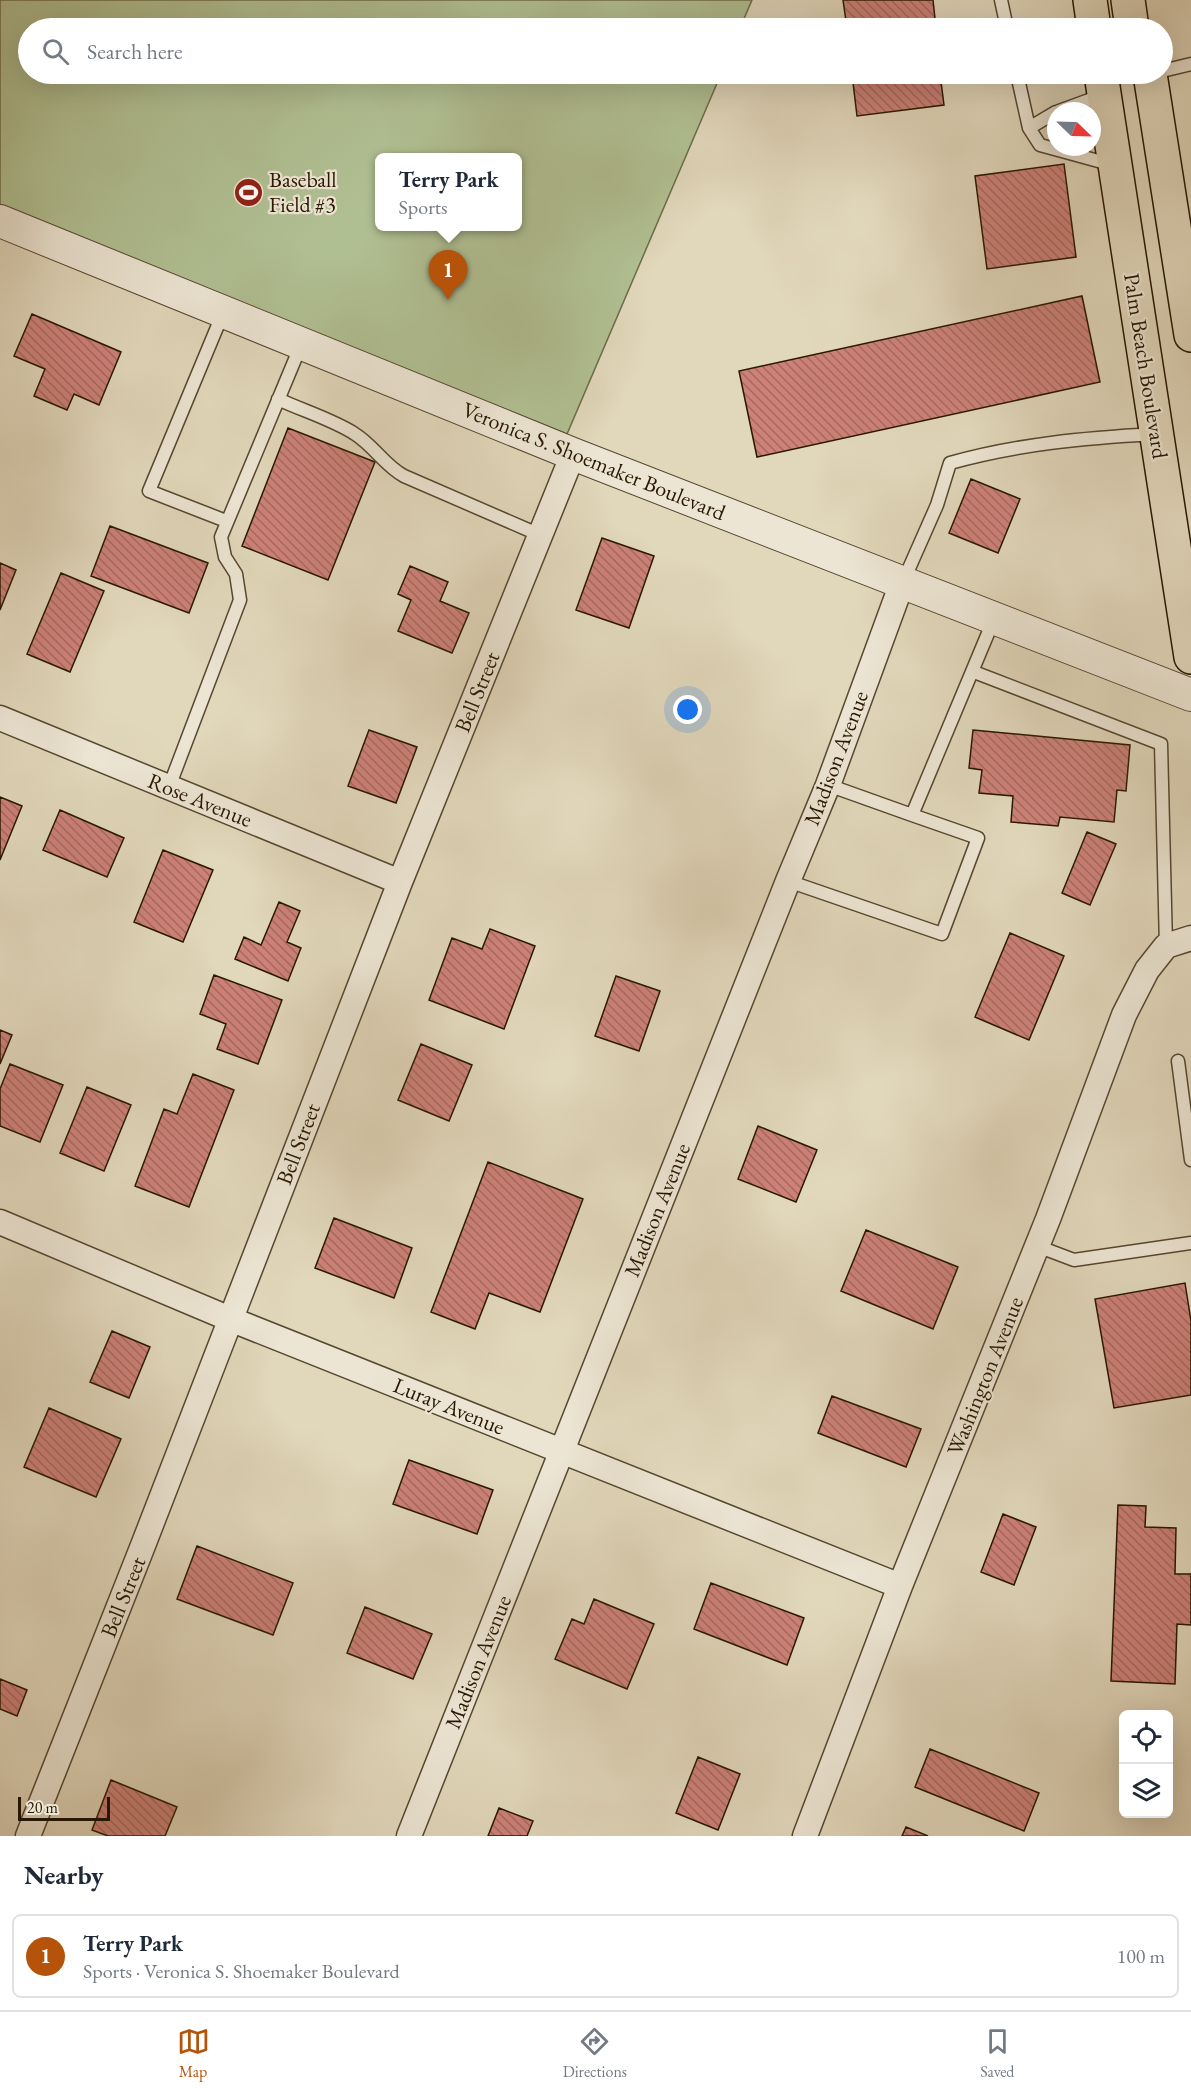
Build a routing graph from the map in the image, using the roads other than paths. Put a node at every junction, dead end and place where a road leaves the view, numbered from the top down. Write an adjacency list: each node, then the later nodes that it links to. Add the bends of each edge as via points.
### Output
1 (1001, 0): 5 (lane)
2 (1090, 0): 6 (main road)
3 (1128, 0): 7 (main road)
4 (1139, 0): 8 (main road)
5 (1005, 18)
6 (1093, 18)
7 (1131, 18)
8 (1142, 18)
9 (1191, 64): 10 (lane)
10 (1173, 68)
11 (1019, 84): 18 (lane)
12 (1103, 84): 15 (lane); 19 (main road, Palm Beach Boulevard)
13 (1142, 84): 17 (main road)
14 (1153, 84): 17 (main road)
15 (1073, 102)
16 (1047, 118): 18 (lane)
17 (1158, 120): 22 (main road)
18 (1029, 128): 19 (lane, via 1040,146)
19 (1115, 165): 25 (main road, Palm Beach Boulevard)
20 (0, 221): 21 (street, Veronica S. Shoemaker Boulevard)
21 (223, 312): 23 (street, Veronica S. Shoemaker Boulevard); 27 (lane, via 149,491)
22 (1191, 335)
23 (302, 344): 24 (lane); 26 (street, Veronica S. Shoemaker Boulevard)
24 (278, 399): 27 (lane); 28 (lane, via 353,432 404,477)
25 (1156, 434): 29 (lane, via 1087,437 990,452 950,463 937,505); 31 (main road, Palm Beach Boulevard)
26 (573, 454): 28 (street, Bell Street); 29 (street, Veronica S. Shoemaker Boulevard)
27 (226, 521): 36 (lane, via 222,546 236,574 240,600)
28 (540, 535): 39 (street, Bell Street)
29 (902, 583): 30 (street, Veronica S. Shoemaker Boulevard); 35 (street, Madison Avenue)
30 (994, 619): 32 (lane); 33 (street, Veronica S. Shoemaker Boulevard)
31 (1191, 657)
32 (974, 672): 37 (lane); 41 (lane, via 1161,744)
33 (1191, 695)
34 (0, 718): 36 (street, Rose Avenue)
35 (828, 785): 37 (lane); 38 (street, Madison Avenue)
36 (169, 787): 39 (street, Rose Avenue)
37 (912, 815): 38 (lane, via 978,838 942,934)
38 (788, 881): 48 (street, Madison Avenue)
39 (400, 882): 47 (street, Bell Street)
40 (1191, 938): 41 (street)
41 (1166, 946): 46 (street, Washington Avenue, via 1147,970 1124,1015)
42 (1178, 1062): 43 (lane)
43 (1191, 1160)
44 (0, 1222): 47 (street, Luray Avenue)
45 (1191, 1244): 46 (lane, via 1074,1260)
46 (1037, 1246): 49 (street, Washington Avenue)
47 (230, 1319): 48 (street, Luray Avenue); 50 (street, Bell Street)
48 (562, 1451): 49 (street, Luray Avenue); 51 (street, Madison Avenue)
49 (900, 1586): 52 (street, Washington Avenue)
50 (28, 1836)
51 (409, 1836)
52 (805, 1836)

